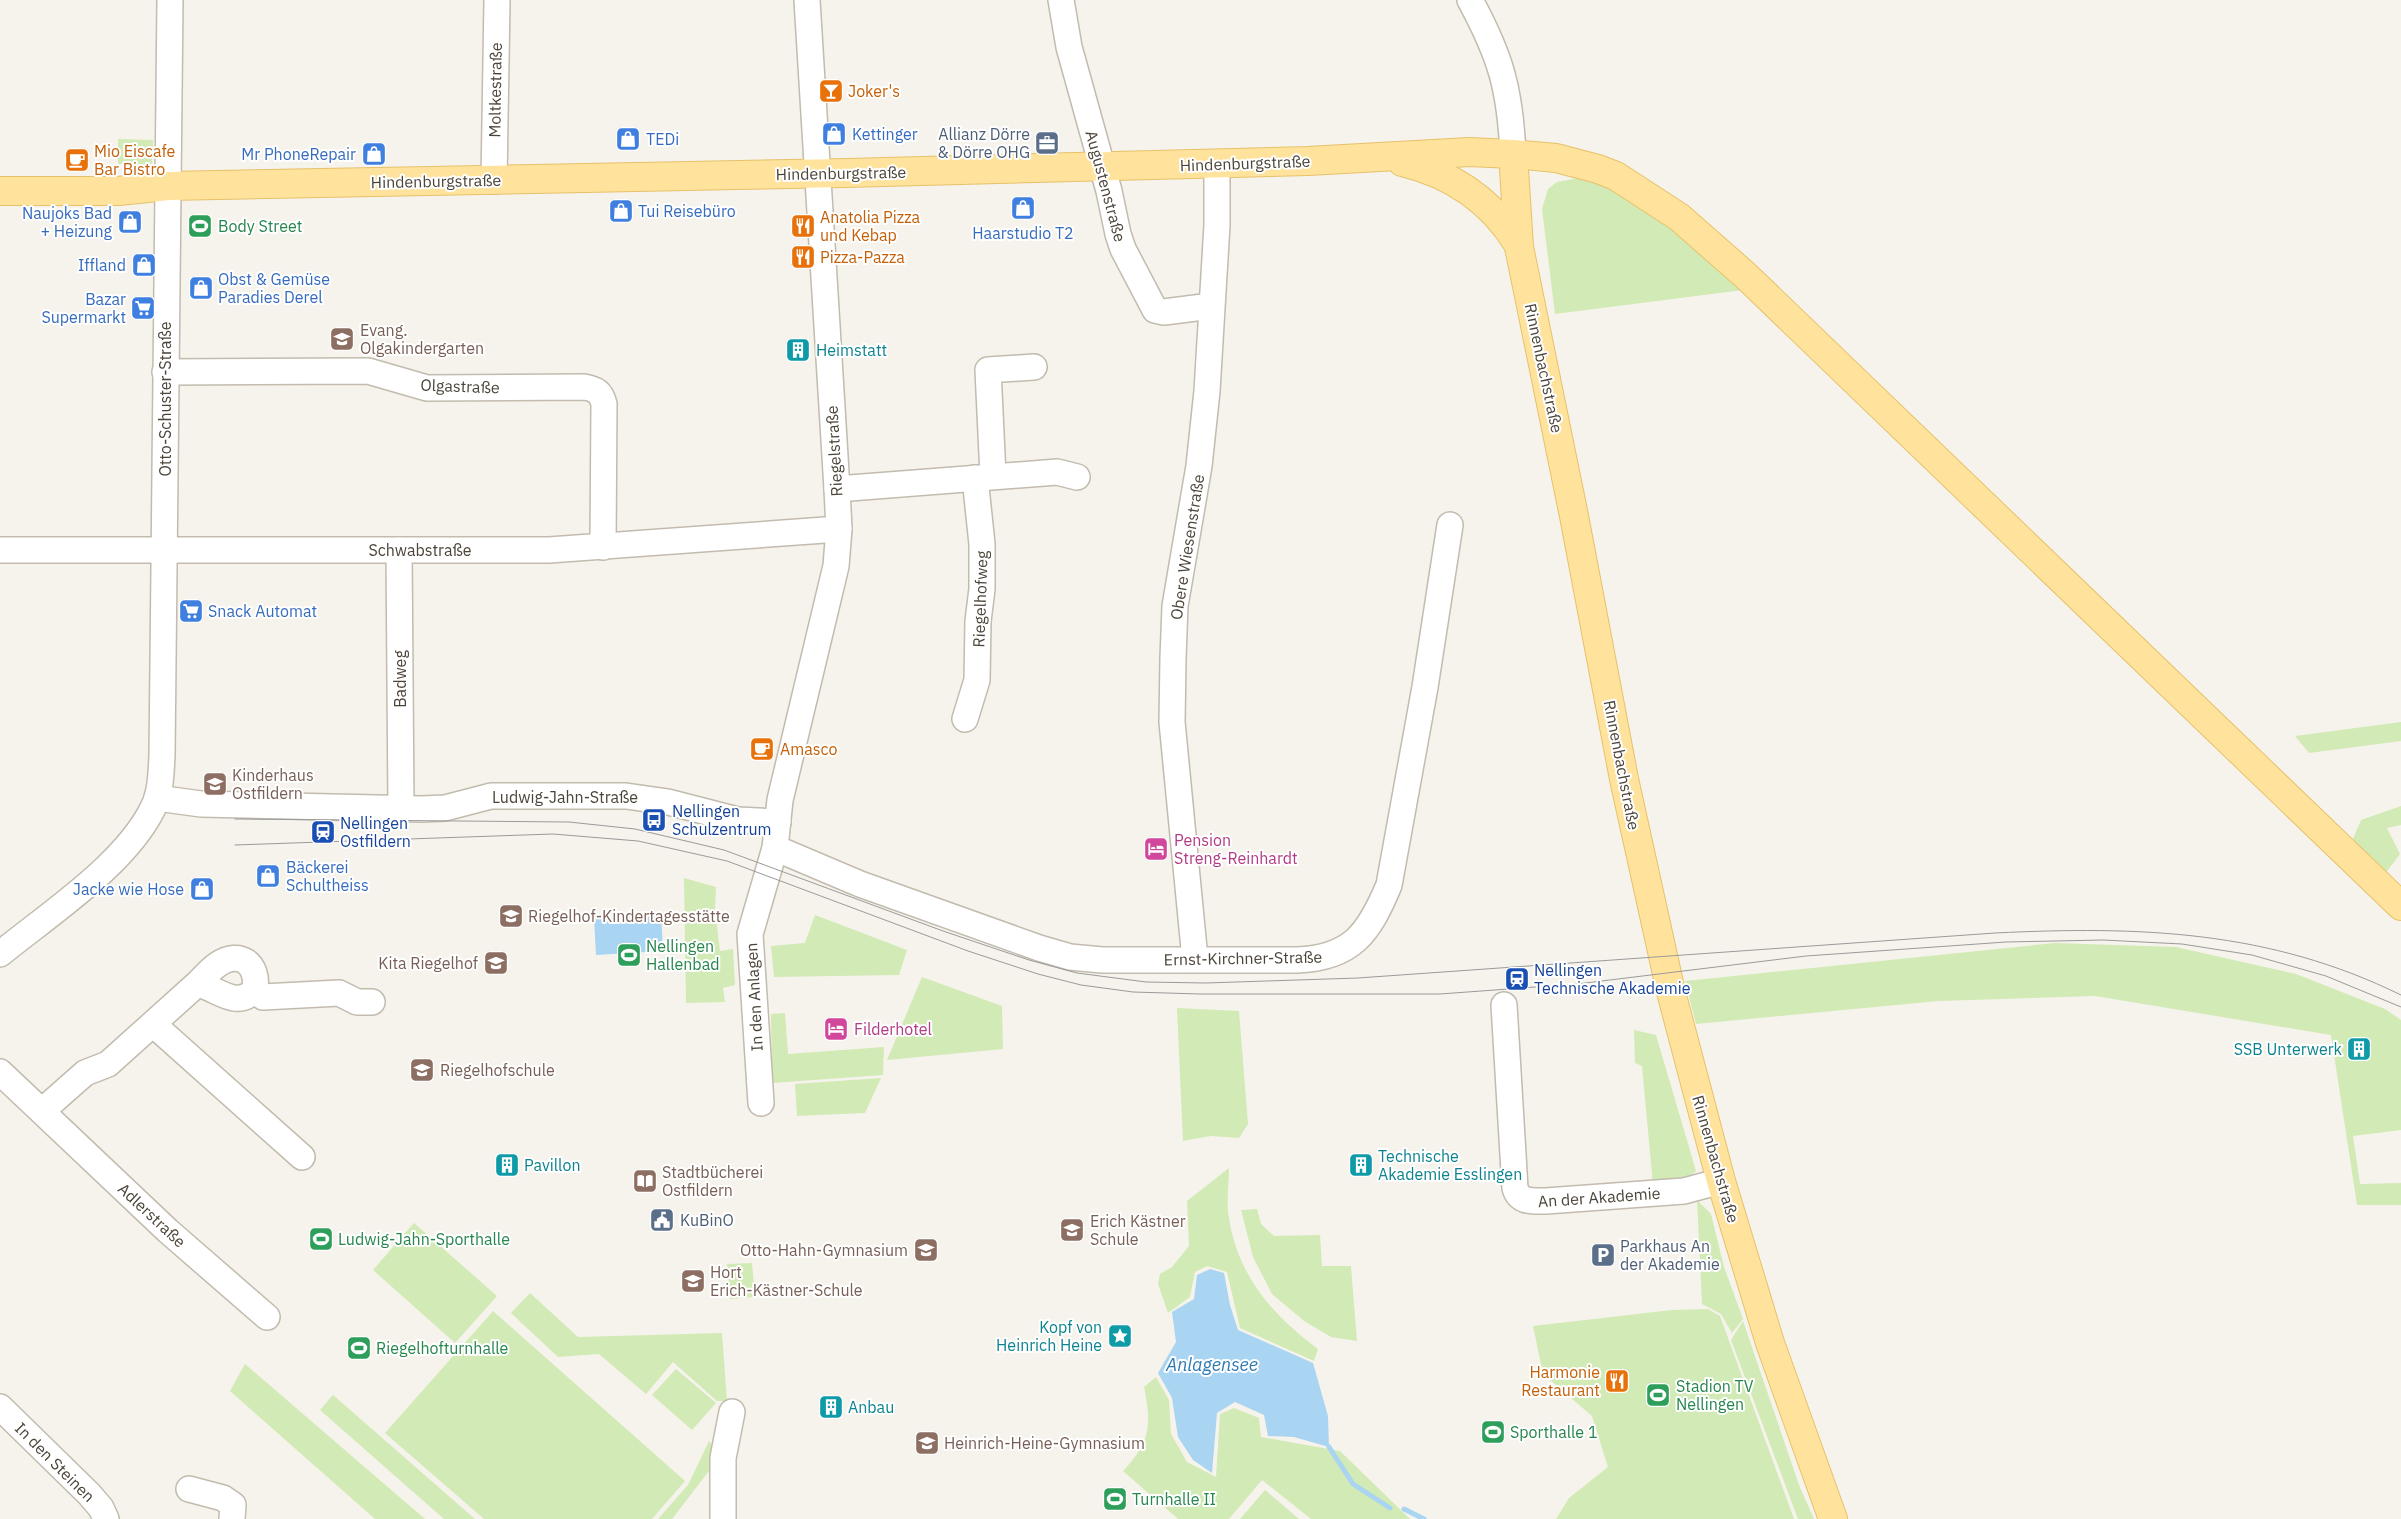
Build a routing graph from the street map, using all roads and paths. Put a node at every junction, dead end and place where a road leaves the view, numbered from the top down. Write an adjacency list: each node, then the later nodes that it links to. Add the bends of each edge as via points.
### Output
1 (170, 0): 13 (street, Otto-Schuster-Straße)
2 (497, 0): 12 (street, Moltkestraße)
3 (807, 0): 10 (street, Riegelstraße)
4 (1061, 0): 9 (street, Augustenstraße, via 1079,90)
5 (1470, 0): 6 (street, Rinnenbachstraße, via 1502,69 1511,115)
6 (1513, 154): 7 (main road, Hindenburgstraße, via 1469,152); 15 (main road, Rinnenbachstraße); 34 (main road, Hindenburgstraße, via 1556,158 1598,169 1637,188 1692,227 1866,390)
7 (1384, 157): 8 (main road, Hindenburgstraße); 15 (main road, via 1425,168 1472,192 1507,226)
8 (1217, 164): 9 (main road, Hindenburgstraße); 16 (street, Obere Wiesenstraße, via 1217,226)
9 (1102, 166): 10 (main road, Hindenburgstraße); 16 (street, Augustenstraße, via 1123,249 1152,307 1164,312)
10 (818, 174): 12 (main road, Hindenburgstraße); 21 (street, Riegelstraße)
11 (0, 181): 13 (main road, Hindenburgstraße, via 120,180)
12 (494, 181): 13 (main road, Hindenburgstraße)
13 (168, 186): 14 (main road, Hindenburgstraße, via 118,191); 18 (street, Otto-Schuster-Straße)
14 (0, 191)
15 (1519, 247): 46 (main road, Rinnenbachstraße, via 1626,789 1671,992)
16 (1211, 306): 36 (street, Obere Wiesenstraße, via 1199,466 1175,606 1173,658 1172,722)
17 (1034, 367): 19 (street, Riegelhofweg, via 988,370)
18 (165, 372): 24 (street, Olgastraße, via 368,371 428,388 584,388 598,391 604,404); 26 (street, Otto-Schuster-Straße)
19 (984, 477): 20 (street, via 1057,472); 21 (street); 28 (street, Riegelhofweg, via 976,680)
20 (1078, 477)
21 (837, 489): 23 (street, Riegelstraße)
22 (1450, 525): 36 (street, Ernst-Kirchner-Straße, via 1394,859 1389,884 1378,907 1355,941 1334,955 1304,959)
23 (838, 530): 24 (street, Schwabstraße); 31 (street, Riegelstraße, via 836,566 780,800)
24 (603, 547): 27 (street, Schwabstraße)
25 (0, 550): 26 (street, Schwabstraße)
26 (164, 550): 27 (street, Schwabstraße); 29 (street, Otto-Schuster-Straße, via 162,756)
27 (399, 550): 30 (street, Badweg)
28 (965, 718)
29 (157, 798): 30 (street, Ludwig-Jahn-Straße, via 200,804); 35 (street, via 145,822 101,873)
30 (401, 808): 31 (street, Ludwig-Jahn-Straße, via 445,808 491,796 626,796 668,802 738,820)
31 (778, 822): 32 (street, Riegelstraße)
32 (776, 848): 33 (street, Riegelstraße); 36 (street, Ernst-Kirchner-Straße, via 860,884 1057,953 1102,960)
33 (761, 892): 43 (street, In den Anlagen, via 750,944)
34 (2401, 906)
35 (0, 954)
36 (1195, 959)
37 (197, 984): 38 (street, via 237,1000 247,998); 38 (street, via 217,965 226,960 240,959 249,962 255,972); 41 (street)
38 (255, 990): 39 (street, via 263,997 340,993 357,1002)
39 (372, 1002)
40 (1504, 1005): 46 (street, An der Akademie, via 1516,1188 1521,1198 1546,1201 1684,1191)
41 (154, 1025): 44 (street, via 108,1064 85,1074); 45 (street)
42 (0, 1072): 44 (street, Adlerstraße)
43 (760, 1103)
44 (42, 1111): 47 (street, Adlerstraße, via 168,1231)
45 (302, 1157)
46 (1721, 1181): 54 (main road, Rinnenbachstraße, via 1780,1374)
47 (267, 1317)
48 (0, 1408): 51 (street, In den Steinen, via 89,1494)
49 (732, 1412): 53 (street, via 723,1458)
50 (189, 1489): 52 (street, via 223,1498 233,1505)
51 (106, 1519)
52 (232, 1519)
53 (723, 1519)
54 (1833, 1519)

